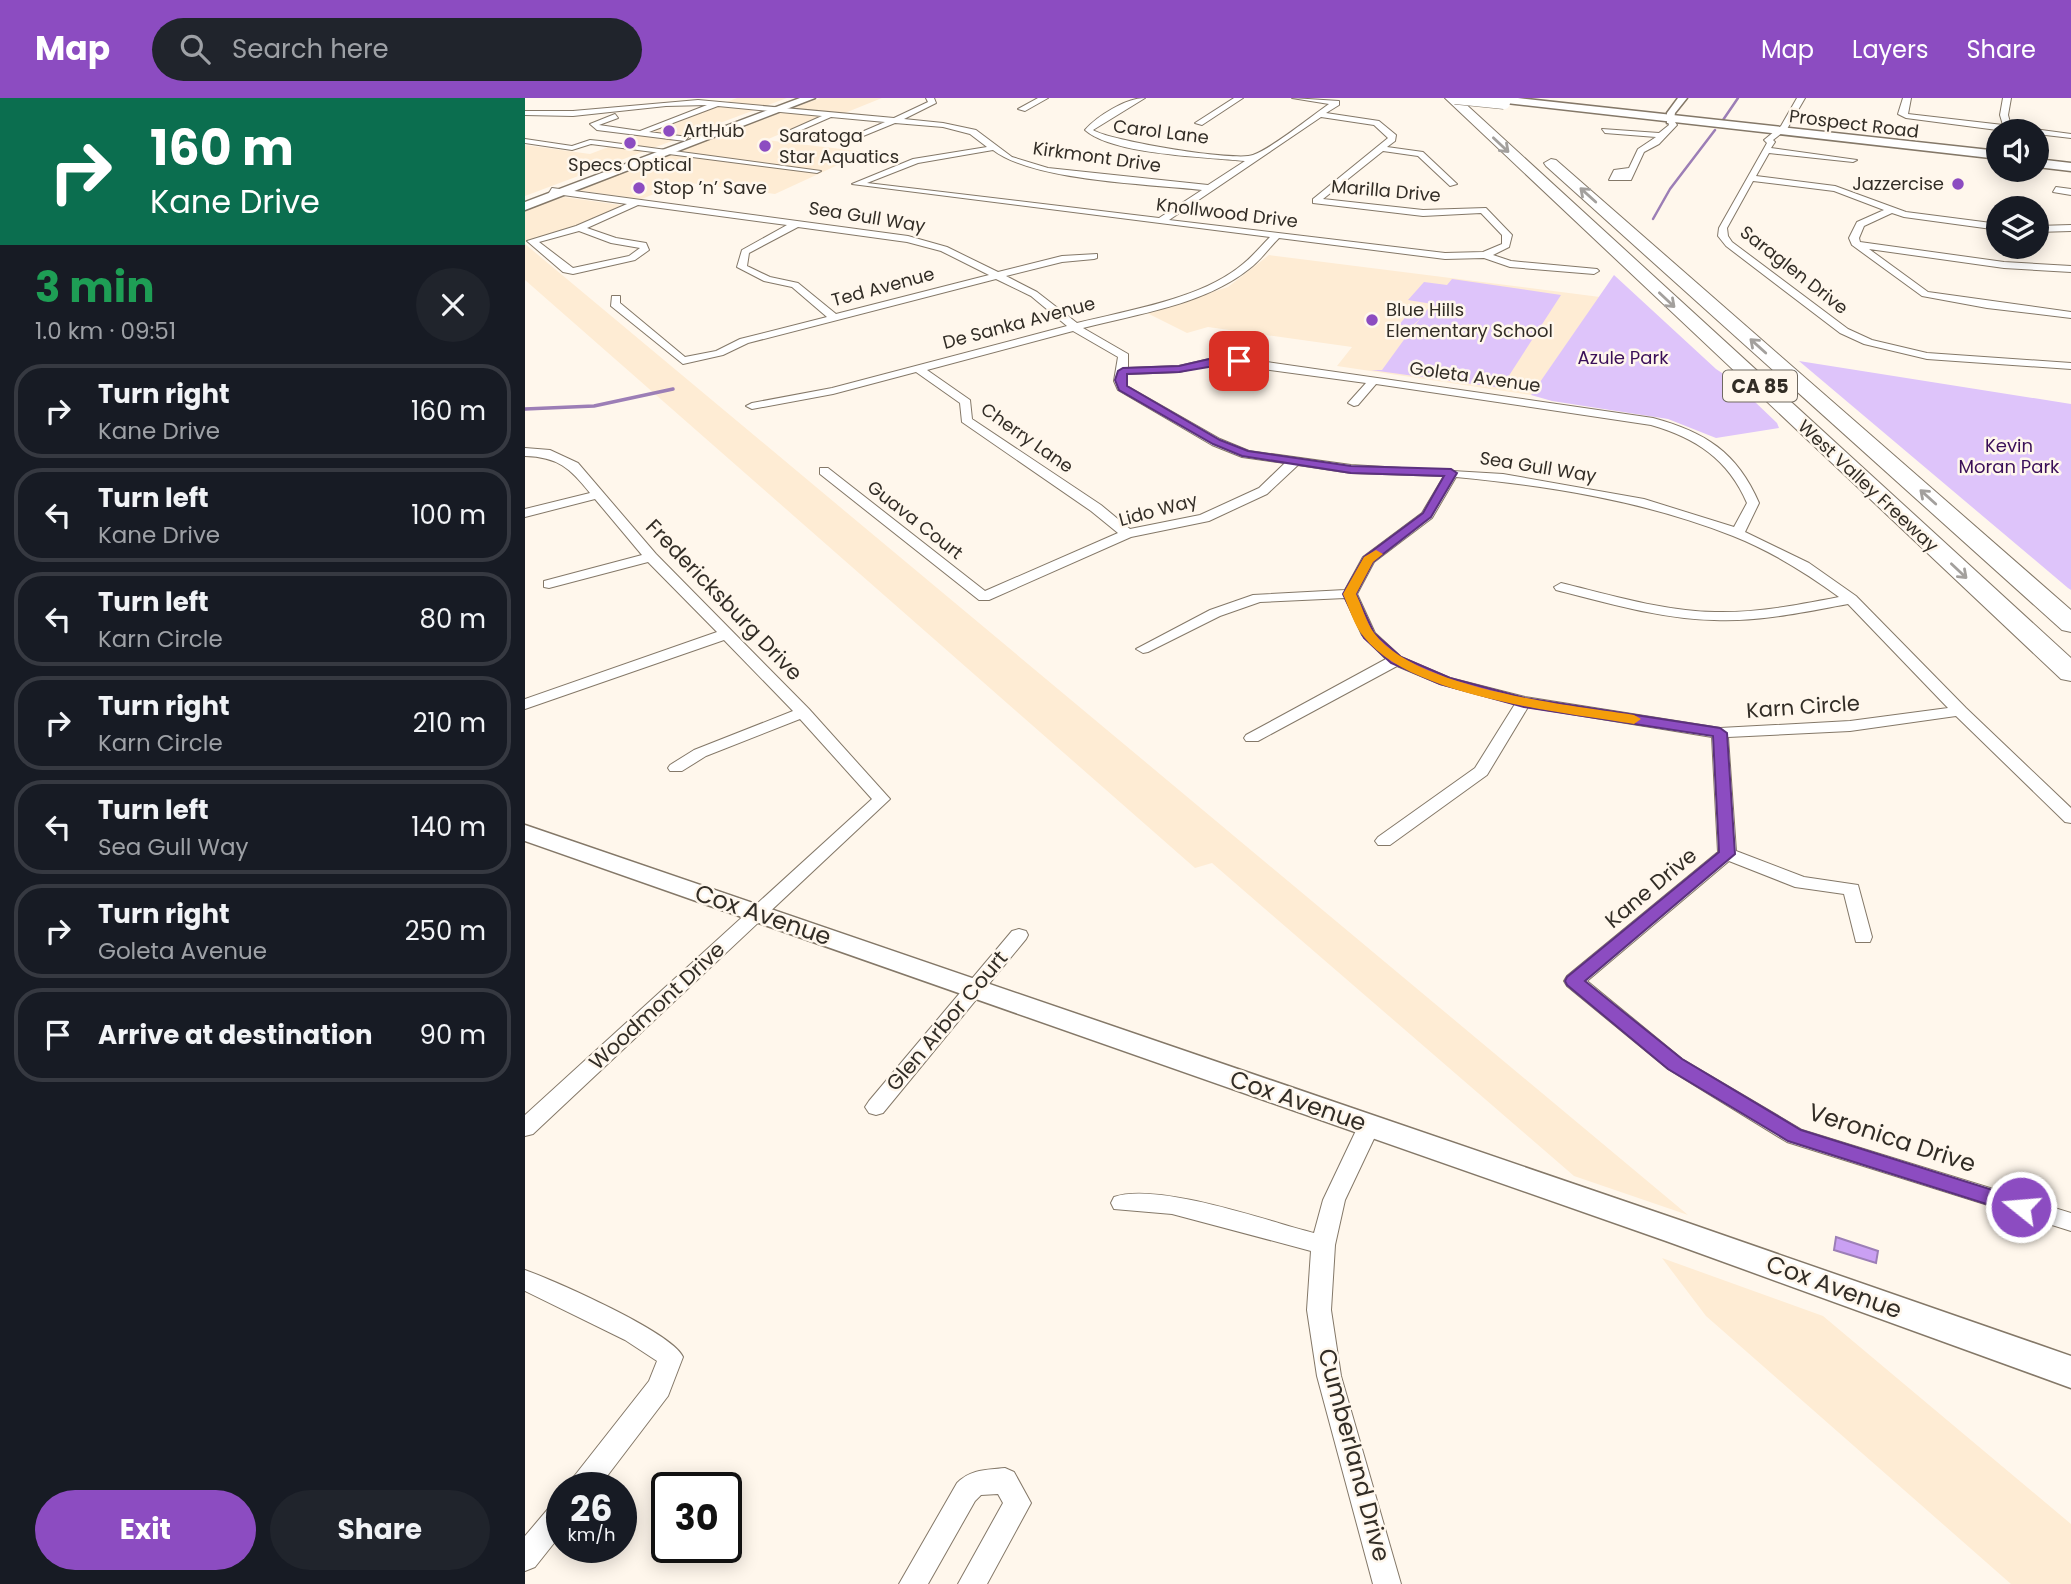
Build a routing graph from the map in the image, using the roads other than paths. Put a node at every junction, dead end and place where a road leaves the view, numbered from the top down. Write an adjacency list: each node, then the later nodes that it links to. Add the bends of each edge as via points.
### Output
1 (795, 98): 18 (main road)
2 (810, 98): 18 (main road)
3 (930, 98): 24 (street, via 932,103 926,107)
4 (1044, 98): 19 (street)
5 (1141, 98): 44 (street, Carol Lane, via 1095,123 1090,133 1128,145)
6 (1239, 98): 25 (street)
7 (1296, 98): 21 (street, via 1336,103)
8 (1453, 98): 15 (main road, Prospect Road, bridge); 101 (highway, West Valley Freeway / CA 85, one-way to 101)
9 (1478, 98): 26 (highway)
10 (1683, 98): 27 (street)
11 (1801, 98): 36 (street, Saraglen Drive)
12 (1907, 98): 28 (street, via 1902,114 1906,116)
13 (2007, 98): 23 (street)
14 (702, 99): 16 (street, Kirkmont Drive); 17 (street, Kirkmont Drive)
15 (1498, 100): 27 (main road, Prospect Road)
16 (717, 101): 18 (street, Kirkmont Drive); 30 (street)
17 (621, 108): 20 (street, Kirkmont Drive, via 575,114); 30 (street, via 621,113 594,124)
18 (775, 109): 22 (street, Kirkmont Drive); 34 (main road); 41 (main road)
19 (1022, 109)
20 (525, 113)
21 (1317, 114): 40 (street, Marilla Drive, via 1383,126 1392,139); 44 (street)
22 (831, 115): 24 (street, Kirkmont Drive); 35 (street, via 790,132)
23 (2005, 119)
24 (893, 120): 35 (street); 39 (street, Kirkmont Drive, via 973,132)
25 (1199, 123)
26 (1510, 126)
27 (1666, 126): 29 (street); 36 (main road, Prospect Road); 48 (street, via 1641,151)
28 (1986, 127)
29 (1605, 131)
30 (640, 133): 34 (street)
31 (2049, 133): 33 (street)
32 (546, 136): 38 (street)
33 (2071, 136)
34 (685, 139): 41 (main road)
35 (851, 139): 37 (street)
36 (1774, 139): 43 (main road, Prospect Road); 45 (street); 50 (street, Saraglen Drive)
37 (868, 141)
38 (526, 142): 41 (street, via 572,148 593,140)
39 (993, 148): 52 (street, Kirkmont Drive, via 1009,159 1047,170); 60 (street, Knollwood Drive, via 916,161 856,184)
40 (1381, 148): 51 (street, via 1420,154); 68 (street, Marilla Drive, via 1317,201 1423,213 1483,210 1507,235 1506,245)
41 (663, 151): 49 (street); 54 (main road)
42 (1541, 154): 97 (highway, West Valley Freeway / CA 85, one-way to 42)
43 (1986, 156)
44 (1253, 159): 52 (street)
45 (1853, 160)
46 (2049, 162): 47 (main road)
47 (2071, 165)
48 (1631, 170)
49 (817, 171)
50 (1750, 178): 59 (street, via 1846,192); 77 (street, Saraglen Drive, via 1723,236 1844,331 1927,356)
51 (1453, 184)
52 (1209, 188): 60 (street)
53 (2056, 190): 55 (street)
54 (557, 192): 56 (main road); 57 (street, Sea Gull Way); 58 (main road)
55 (2071, 192)
56 (525, 200)
57 (638, 202): 61 (street, Sea Gull Way); 63 (street)
58 (525, 206)
59 (1890, 210): 62 (street); 67 (street, via 1860,224 1854,238)
60 (1161, 221): 66 (street, Knollwood Drive)
61 (796, 224): 72 (street, Sea Gull Way, via 908,239 944,249); 75 (street, via 745,251 742,267 795,285)
62 (1986, 224)
63 (579, 228): 63 (street, via 532,241 573,271 632,258 646,248)
64 (2071, 228): 65 (street)
65 (2049, 229)
66 (1277, 235): 68 (street, Knollwood Drive, via 1445,256); 76 (street, De Sanka Avenue, via 1246,267 1216,286)
67 (1857, 245): 70 (street); 74 (street, via 1925,293)
68 (1485, 255): 71 (street, Knollwood Drive, via 1510,264)
69 (1094, 256): 72 (street, Ted Avenue)
70 (2071, 269)
71 (1594, 271)
72 (997, 275): 75 (street, Ted Avenue); 76 (street, Sea Gull Way, via 1034,294)
73 (616, 298): 75 (street, Ted Avenue, via 615,304 683,361)
74 (2071, 315)
75 (835, 318)
76 (1073, 326): 78 (street, De Sanka Avenue); 79 (street, Sea Gull Way, via 1123,356)
77 (2071, 366)
78 (917, 368): 82 (street, De Sanka Avenue, via 833,391); 90 (street, Cherry Lane, via 966,402 966,419)
79 (1123, 371): 80 (street, Goleta Avenue, via 1179,369 1218,360); 84 (street, Sea Gull Way, via 1122,388 1216,442 1246,454)
80 (1374, 380): 81 (street); 89 (street, Goleta Avenue, via 1651,421 1694,434 1718,452 1747,485 1753,503)
81 (1354, 403)
82 (752, 406)
83 (525, 452): 87 (street, Fredericksburg Drive, via 545,453 574,467)
84 (1294, 463): 86 (street, Sea Gull Way); 90 (street, Lido Way, via 1263,491 1204,518)
85 (824, 471): 95 (street, Guava Court)
86 (1451, 473): 89 (street, Sea Gull Way, via 1644,503); 94 (street, via 1427,515 1368,560)
87 (596, 495): 88 (street); 91 (street, Fredericksburg Drive)
88 (525, 513)
89 (1738, 533): 96 (street, Sea Gull Way, via 1804,566)
90 (1127, 534): 95 (street, Lido Way)
91 (651, 557): 92 (street); 98 (street, Fredericksburg Drive)
92 (549, 584)
93 (1561, 587): 96 (street, via 1646,608 1732,617 1786,612)
94 (1350, 594): 99 (street, via 1258,598 1215,613); 100 (street, Karn Circle, via 1369,635)
95 (984, 597)
96 (1851, 598): 104 (street, Sea Gull Way)
97 (2071, 624)
98 (726, 634): 103 (street); 105 (street, Fredericksburg Drive)
99 (1143, 649)
100 (1396, 660): 102 (street, Karn Circle, via 1445,681); 107 (street)
101 (2071, 673)
102 (1524, 702): 106 (street, Karn Circle); 112 (street, via 1481,771)
103 (525, 704)
104 (1960, 711): 106 (street, Karn Circle, via 1850,726); 110 (street, Sea Gull Way)
105 (803, 712): 108 (street, via 700,753); 109 (street, Fredericksburg Drive)
106 (1720, 733): 113 (street, Kane Drive)
107 (1252, 738)
108 (676, 768)
109 (882, 799): 114 (street, Woodmont Drive)
110 (2071, 818)
111 (525, 833): 114 (main road, Cox Avenue)
112 (1384, 841)
113 (1727, 854): 116 (street, via 1801,883 1852,889); 117 (street, Kane Drive)
114 (757, 913): 118 (main road, Cox Avenue); 121 (street, Woodmont Drive)
115 (1019, 935): 118 (street, Glen Arbor Court)
116 (1863, 937)
117 (1574, 981): 123 (street, Veronica Drive, via 1675,1064 1795,1136)
118 (975, 988): 119 (street, Glen Arbor Court); 120 (main road, Cox Avenue)
119 (876, 1107)
120 (1369, 1126): 124 (street, Cumberland Drive, via 1334,1200); 126 (main road, Cox Avenue)
121 (525, 1128)
122 (1122, 1203): 124 (street, via 1172,1205)
123 (2071, 1223)
124 (1323, 1245): 132 (street, Cumberland Drive, via 1319,1310 1329,1376)
125 (525, 1280): 127 (street, via 633,1332 671,1357 659,1388)
126 (2071, 1371)
127 (593, 1472)
128 (546, 1531): 129 (street)
129 (525, 1557)
130 (913, 1584): 131 (street, via 966,1492 975,1483 1005,1481 1018,1503)
131 (972, 1584)
132 (1387, 1584)

